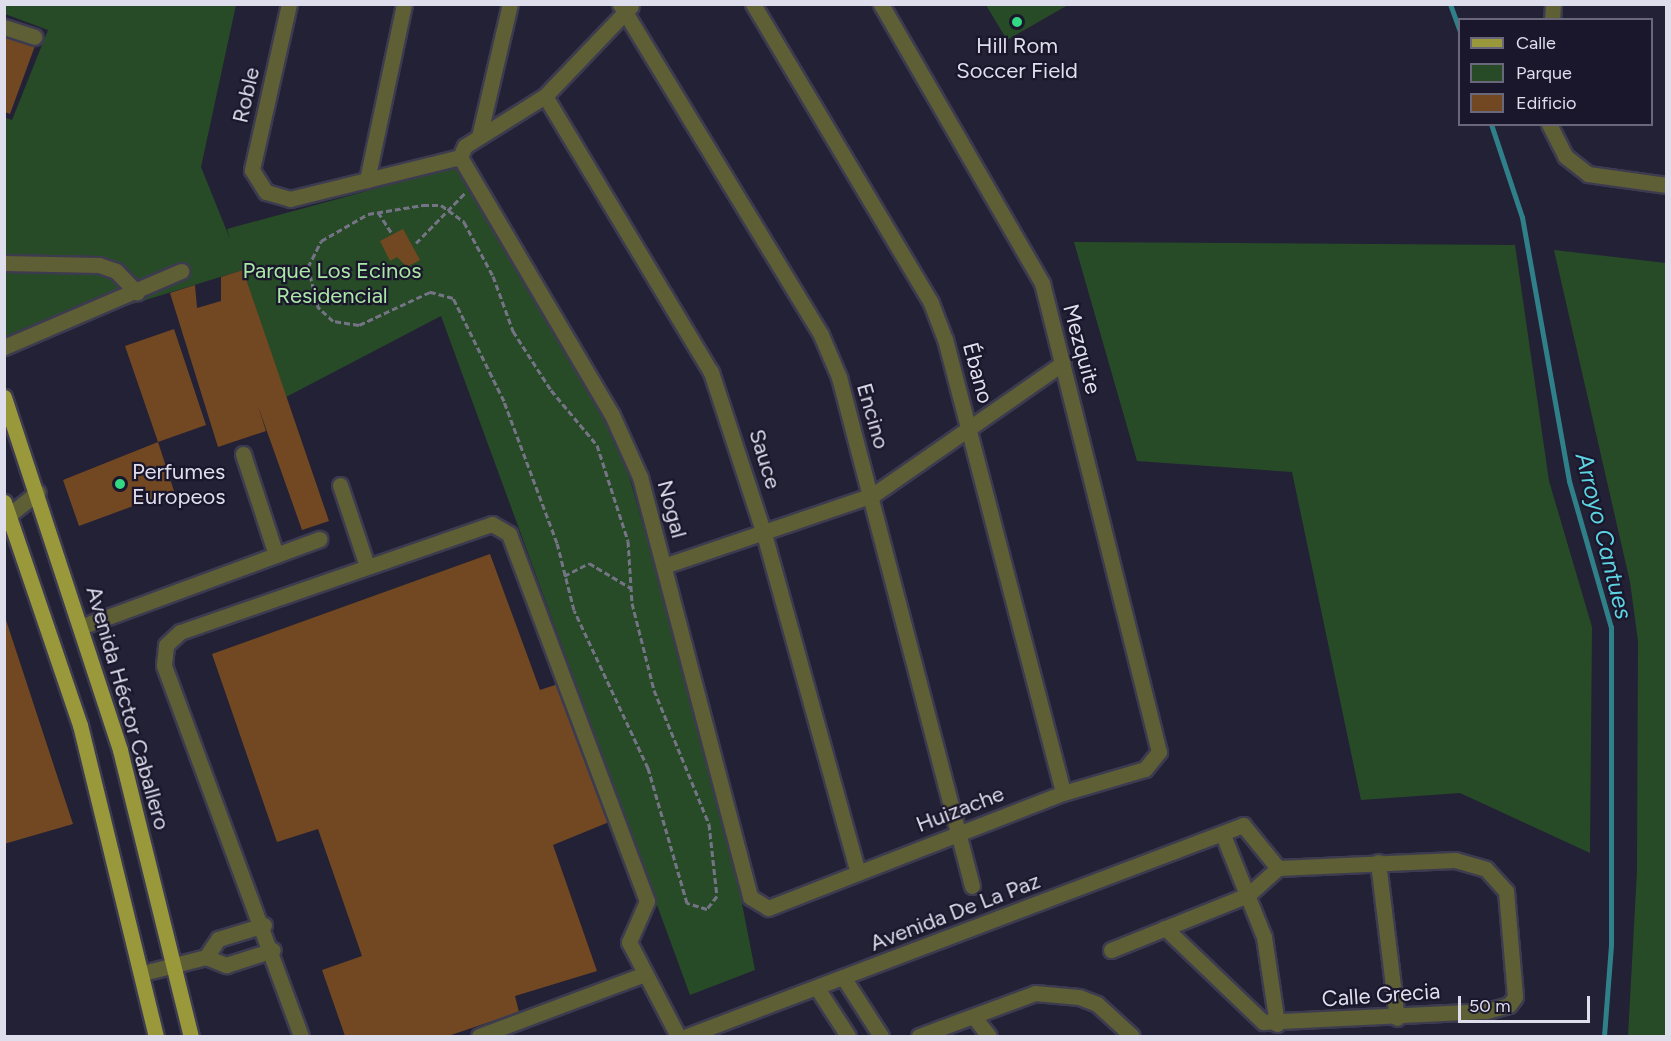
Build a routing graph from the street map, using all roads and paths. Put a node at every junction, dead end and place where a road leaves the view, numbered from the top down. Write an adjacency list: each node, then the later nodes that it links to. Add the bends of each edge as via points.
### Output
1 (289, 4): 13 (street, Roble, via 252,170 266,192 290,199)
2 (404, 4): 13 (street)
3 (510, 4): 11 (street)
4 (753, 4): 28 (street, Ébano, via 931,303)
5 (881, 4): 26 (street, Mezquite, via 1032,261)
6 (626, 7): 9 (street); 32 (street, Encino, via 821,335)
7 (4, 27): 8 (street)
8 (34, 37)
9 (545, 96): 11 (street); 34 (street, Sauce, via 711,372)
10 (1550, 126): 15 (street, via 1566,156 1588,174)
11 (479, 137): 12 (street)
12 (460, 157): 13 (street); 38 (street, Nogal, via 612,415 640,477)
13 (367, 180)
14 (464, 183): 16 (path)
15 (1666, 185)
16 (469, 190): 17 (path); 18 (path)
17 (475, 200)
18 (448, 208): 19 (path, via 423,205); 21 (path); 40 (path, via 465,222 513,331 551,390 597,445 628,541)
19 (378, 212): 20 (path); 39 (path, via 344,225 315,248 308,267 318,307 333,321 359,325 430,292 453,298 504,401 557,543)
20 (391, 232)
21 (416, 243)
22 (4, 263): 24 (street, via 99,264 116,271)
23 (182, 271): 24 (street)
24 (136, 293): 25 (street)
25 (4, 347)
26 (1063, 363): 28 (street); 42 (street, Mezquite)
27 (4, 397): 31 (main road, Avenida Héctor Caballero)
28 (970, 432): 32 (street); 43 (street, Ébano)
29 (243, 454): 36 (street)
30 (340, 485): 37 (street)
31 (38, 492): 33 (street); 41 (main road, Avenida Héctor Caballero)
32 (873, 495): 34 (street); 44 (street, Encino)
33 (6, 512): 58 (main road, via 80,725)
34 (764, 534): 38 (street); 48 (street, Sauce)
35 (319, 539): 36 (street)
36 (276, 555): 41 (street)
37 (367, 566): 52 (street, via 180,632 166,645 164,665); 59 (street, via 486,524 498,525 509,534 647,901 628,937)
38 (664, 566): 51 (street, Nogal, via 750,897)
39 (564, 576): 40 (path, via 589,563); 40 (path, via 586,638 648,768 687,903 707,909 717,896 709,824 658,701)
40 (631, 589)
41 (83, 626): 57 (main road, Avenida Héctor Caballero)
42 (1159, 738): 43 (street, Huizache, via 1156,760 1145,769)
43 (1063, 793): 44 (street, Huizache)
44 (959, 833): 48 (street, Huizache); 49 (street, Encino)
45 (1223, 835): 47 (street, Avenida De La Paz, via 1238,827 1250,828); 50 (street); 60 (street, Avenida De La Paz)
46 (1378, 862): 47 (street, Calle Grecia); 63 (street); 63 (street, Calle Grecia, via 1447,859 1486,869 1506,891 1514,935 1517,978 1509,1005)
47 (1278, 868): 50 (street)
48 (858, 872): 51 (street, Huizache, via 768,908)
49 (972, 886)
50 (1248, 895): 53 (street); 64 (street, via 1264,937)
51 (758, 907)
52 (264, 925): 54 (street); 56 (street, via 218,939)
53 (1165, 928): 55 (street); 64 (street, Calle Grecia, via 1253,1018)
54 (273, 950): 56 (street, via 226,965); 67 (street)
55 (1111, 950)
56 (206, 957): 57 (street)
57 (176, 966): 58 (street); 66 (main road, Avenida Héctor Caballero)
58 (143, 973): 65 (main road)
59 (645, 974): 68 (street); 69 (street)
60 (843, 978): 61 (street, Avenida De La Paz); 72 (street)
61 (817, 988): 70 (street, Avenida De La Paz); 71 (street)
62 (974, 1017): 73 (street); 74 (street); 75 (street, via 1015,997 1059,993 1097,1004)
63 (1397, 1018): 64 (street, Calle Grecia)
64 (1277, 1024)
65 (156, 1036)
66 (191, 1036)
67 (300, 1036)
68 (479, 1036)
69 (678, 1036)
70 (687, 1036)
71 (848, 1036)
72 (881, 1036)
73 (919, 1036)
74 (989, 1036)
75 (1132, 1036)

